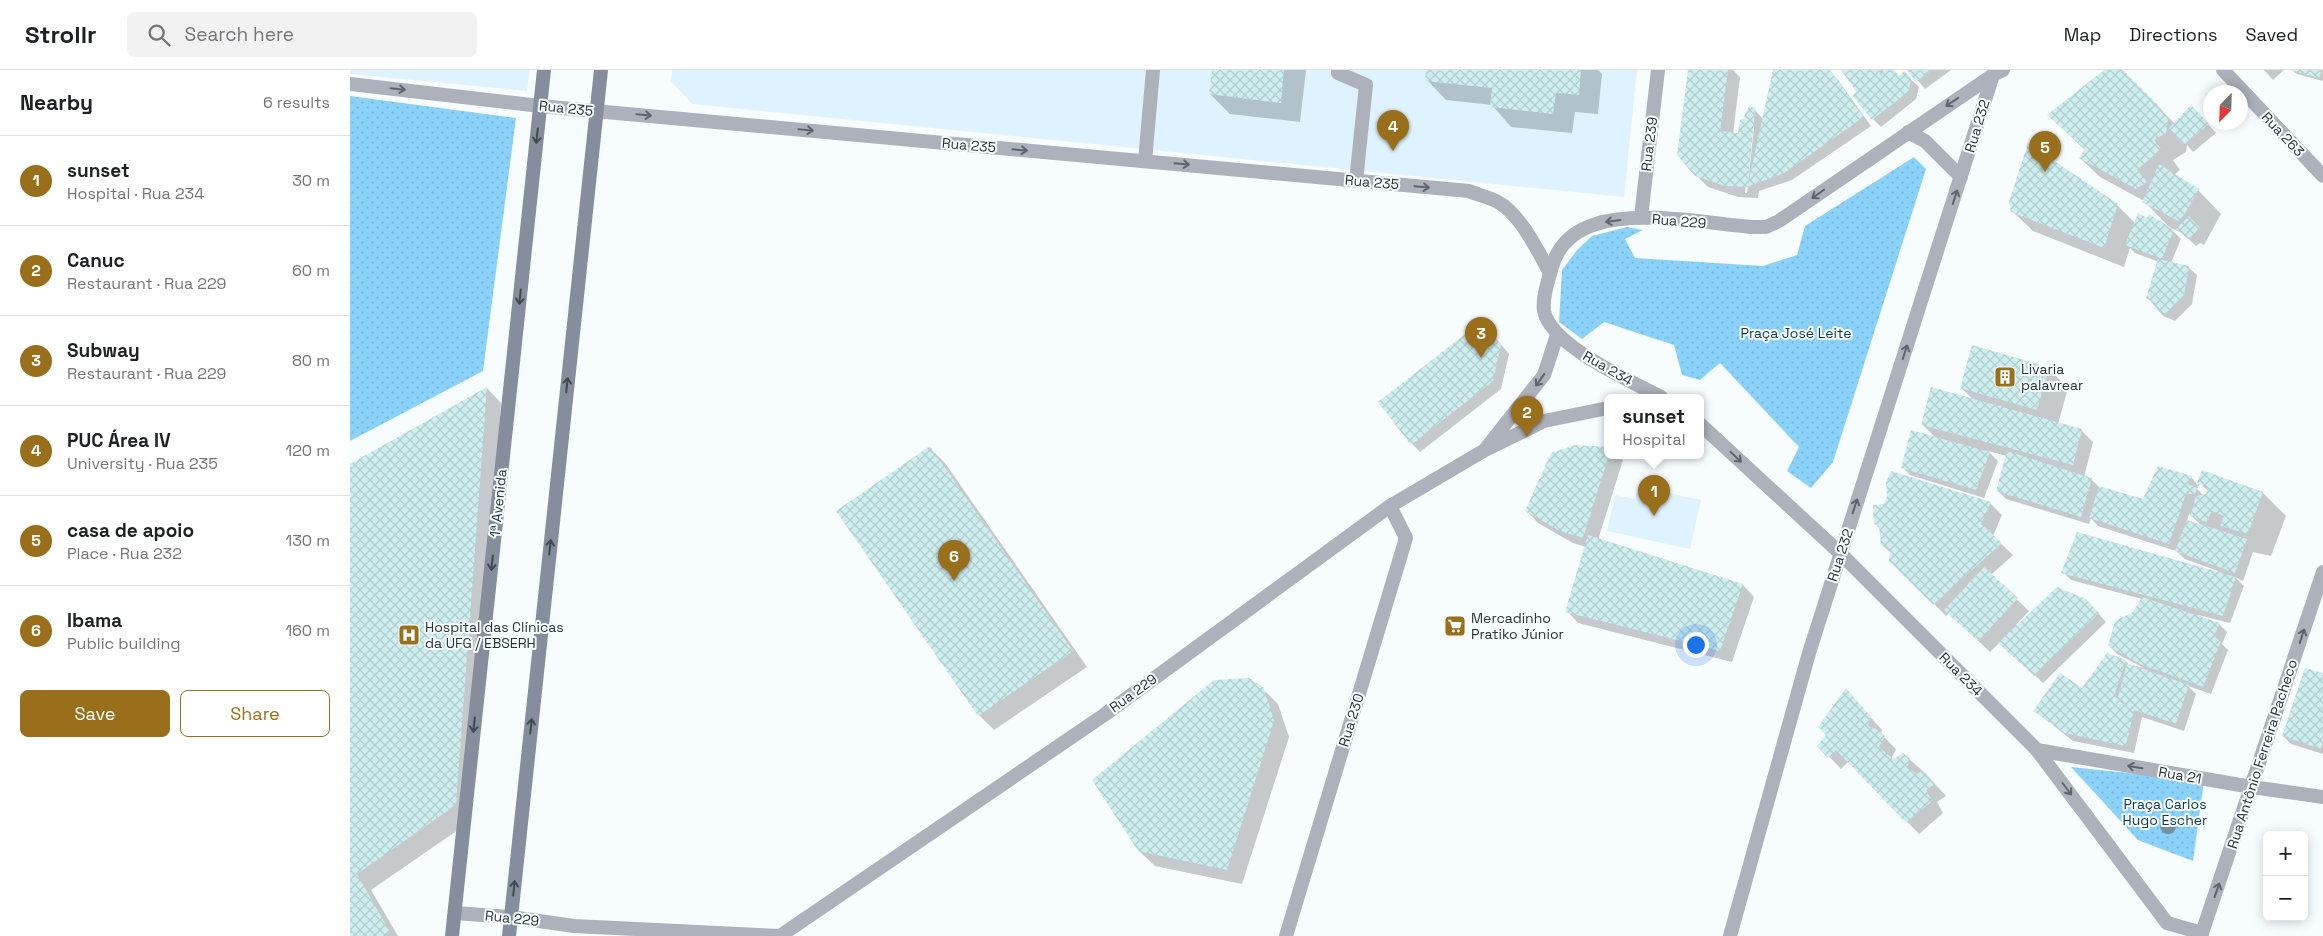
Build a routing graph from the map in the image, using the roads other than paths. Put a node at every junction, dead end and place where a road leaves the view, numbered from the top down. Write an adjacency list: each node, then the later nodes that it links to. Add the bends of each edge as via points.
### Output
1 (544, 70): 9 (main road, 1ª Avenida)
2 (601, 70): 10 (main road)
3 (1153, 70): 12 (street)
4 (1338, 70): 15 (street, via 1338,73 1366,85)
5 (1658, 70): 16 (street, Rua 239)
6 (2223, 70): 13 (street, Rua 263)
7 (1998, 72): 11 (street, Rua 229, one-way to 11); 14 (street, Rua 232)
8 (350, 84): 9 (street, Rua 235, one-way to 9)
9 (540, 106): 10 (street, Rua 235); 29 (main road, 1ª Avenida, one-way to 29)
10 (596, 111): 12 (street, Rua 235, one-way to 12); 30 (main road, one-way to 10)
11 (1908, 132): 14 (street, Rua 232, via 1925,141); 16 (street, Rua 229, one-way to 16, via 1766,227)
12 (1145, 161): 15 (street, Rua 235, one-way to 15)
13 (2323, 176)
14 (1961, 177): 24 (street, Rua 232, one-way to 14)
15 (1356, 181): 17 (street, Rua 235, one-way to 17, via 1469,191 1498,202 1520,224)
16 (1641, 217): 17 (street, Rua 229, one-way to 17, via 1597,223 1573,233 1554,257)
17 (1550, 273): 18 (street, Rua 229, via 1544,311)
18 (1558, 335): 19 (street, Rua 234, via 1591,360); 22 (street, Rua 229, one-way to 22, via 1544,375)
19 (1655, 394)
20 (1604, 409): 22 (street, Rua 229, via 1544,421)
21 (1704, 428): 24 (street, Rua 234, one-way to 24)
22 (1484, 450): 23 (street, Rua 229)
23 (1390, 506): 34 (street, Rua 229, via 1104,715); 35 (street, Rua 230, via 1406,538)
24 (1840, 553): 26 (street, Rua 234); 36 (street, Rua 232)
25 (2323, 572): 27 (street, Rua Antônio Ferreira Pacheco, one-way to 25)
26 (2037, 750): 27 (street, Rua 21, one-way to 26); 31 (street, Rua 234, one-way to 31, via 2167,923)
27 (2252, 787): 28 (street, Rua 21); 31 (street, Rua Antônio Ferreira Pacheco, one-way to 27)
28 (2323, 797)
29 (454, 913): 30 (street, Rua 229); 32 (main road, 1ª Avenida)
30 (511, 917): 33 (main road); 34 (street, Rua 229, via 574,926)
31 (2202, 935)
32 (452, 936)
33 (509, 936)
34 (780, 936)
35 (1286, 936)
36 (1730, 936)

